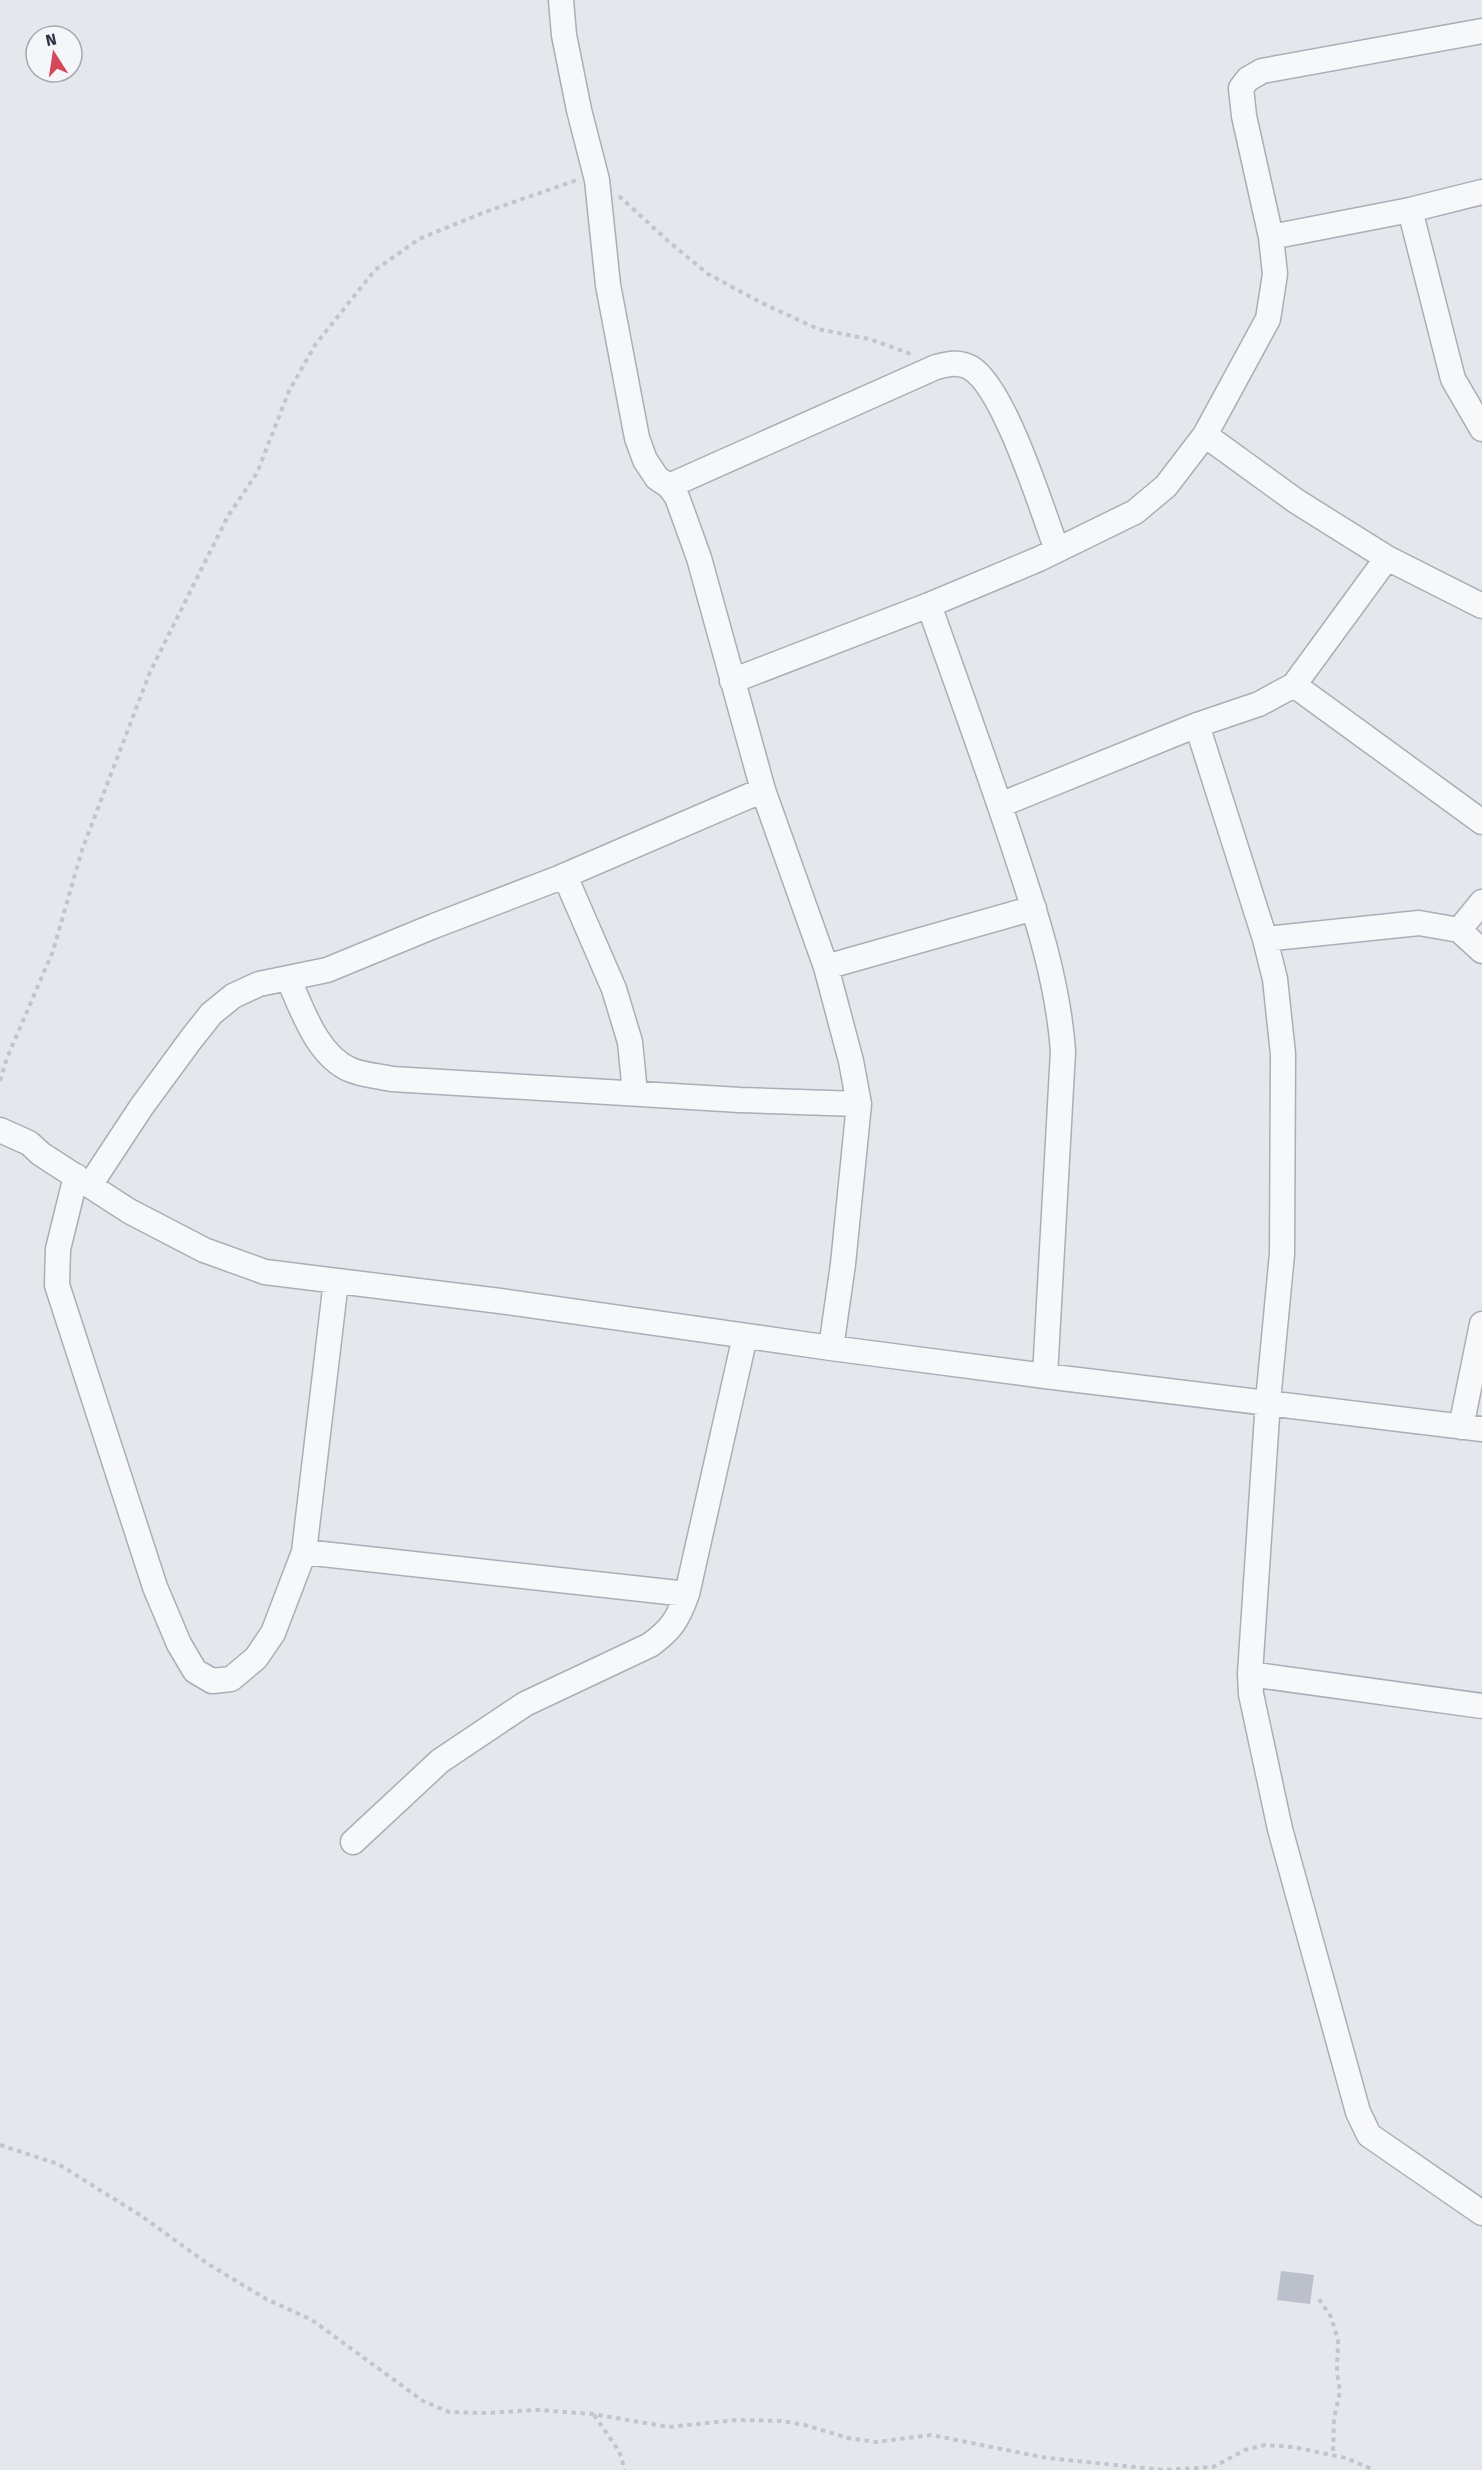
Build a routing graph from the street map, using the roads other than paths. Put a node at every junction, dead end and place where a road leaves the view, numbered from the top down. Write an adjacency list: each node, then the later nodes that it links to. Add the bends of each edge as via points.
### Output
1 (561, 0): 8 (street, via 564,35 596,177 608,285 637,438 645,460 657,478)
2 (1482, 31): 5 (street, via 1262,70 1248,79 1241,88 1244,116)
3 (1482, 192): 4 (street)
4 (1410, 210): 5 (street); 6 (street, via 1453,379)
5 (1271, 237): 7 (street, via 1275,274 1268,319)
6 (1482, 429)
7 (1205, 435): 9 (street, via 1166,486 1135,512); 10 (street, via 1277,488)
8 (669, 486): 9 (street, via 936,367 957,362 984,380 1011,427); 13 (street, via 677,496 699,558)
9 (1057, 550): 11 (street)
10 (1387, 558): 12 (street); 14 (street)
11 (929, 605): 13 (street); 17 (street)
12 (1482, 606)
13 (732, 681): 16 (street)
14 (1294, 685): 15 (street, via 1259,704); 18 (street)
15 (1197, 725): 17 (street); 23 (street)
16 (763, 790): 19 (street); 25 (street)
17 (1000, 805): 21 (street)
18 (1482, 822)
19 (565, 876): 26 (street, via 327,970); 27 (street, via 614,989 630,1042)
20 (1482, 902): 22 (street)
21 (1034, 908): 25 (street); 35 (street, via 1060,1011 1063,1051)
22 (1459, 930): 23 (street, via 1419,922); 24 (street)
23 (1265, 939): 36 (street, via 1275,979 1283,1054 1282,1254)
24 (1482, 951)
25 (826, 967): 28 (street)
26 (288, 978): 27 (street, via 318,1038 332,1058 351,1070 392,1078); 30 (street, via 259,984 233,996 211,1014)
27 (635, 1093): 28 (street)
28 (859, 1104): 34 (street)
29 (0, 1130): 30 (street, via 29,1143)
30 (83, 1181): 31 (street, via 129,1211 204,1250 266,1272); 38 (street, via 58,1249 57,1285 155,1587 195,1671 212,1682 231,1679 256,1658 273,1633)
31 (336, 1281): 33 (street); 38 (street)
32 (1482, 1324): 37 (street)
33 (745, 1336): 34 (street); 39 (street)
34 (831, 1348): 35 (street)
35 (1045, 1376): 36 (street)
36 (1268, 1401): 37 (street); 40 (street)
37 (1472, 1428)
38 (304, 1552): 39 (street)
39 (687, 1594): 42 (street, via 668,1632 650,1645 525,1704 440,1761)
40 (1250, 1674): 41 (street); 43 (street, via 1280,1829 1358,2112 1369,2135)
41 (1482, 1706)
42 (353, 1842)
43 (1482, 2213)

